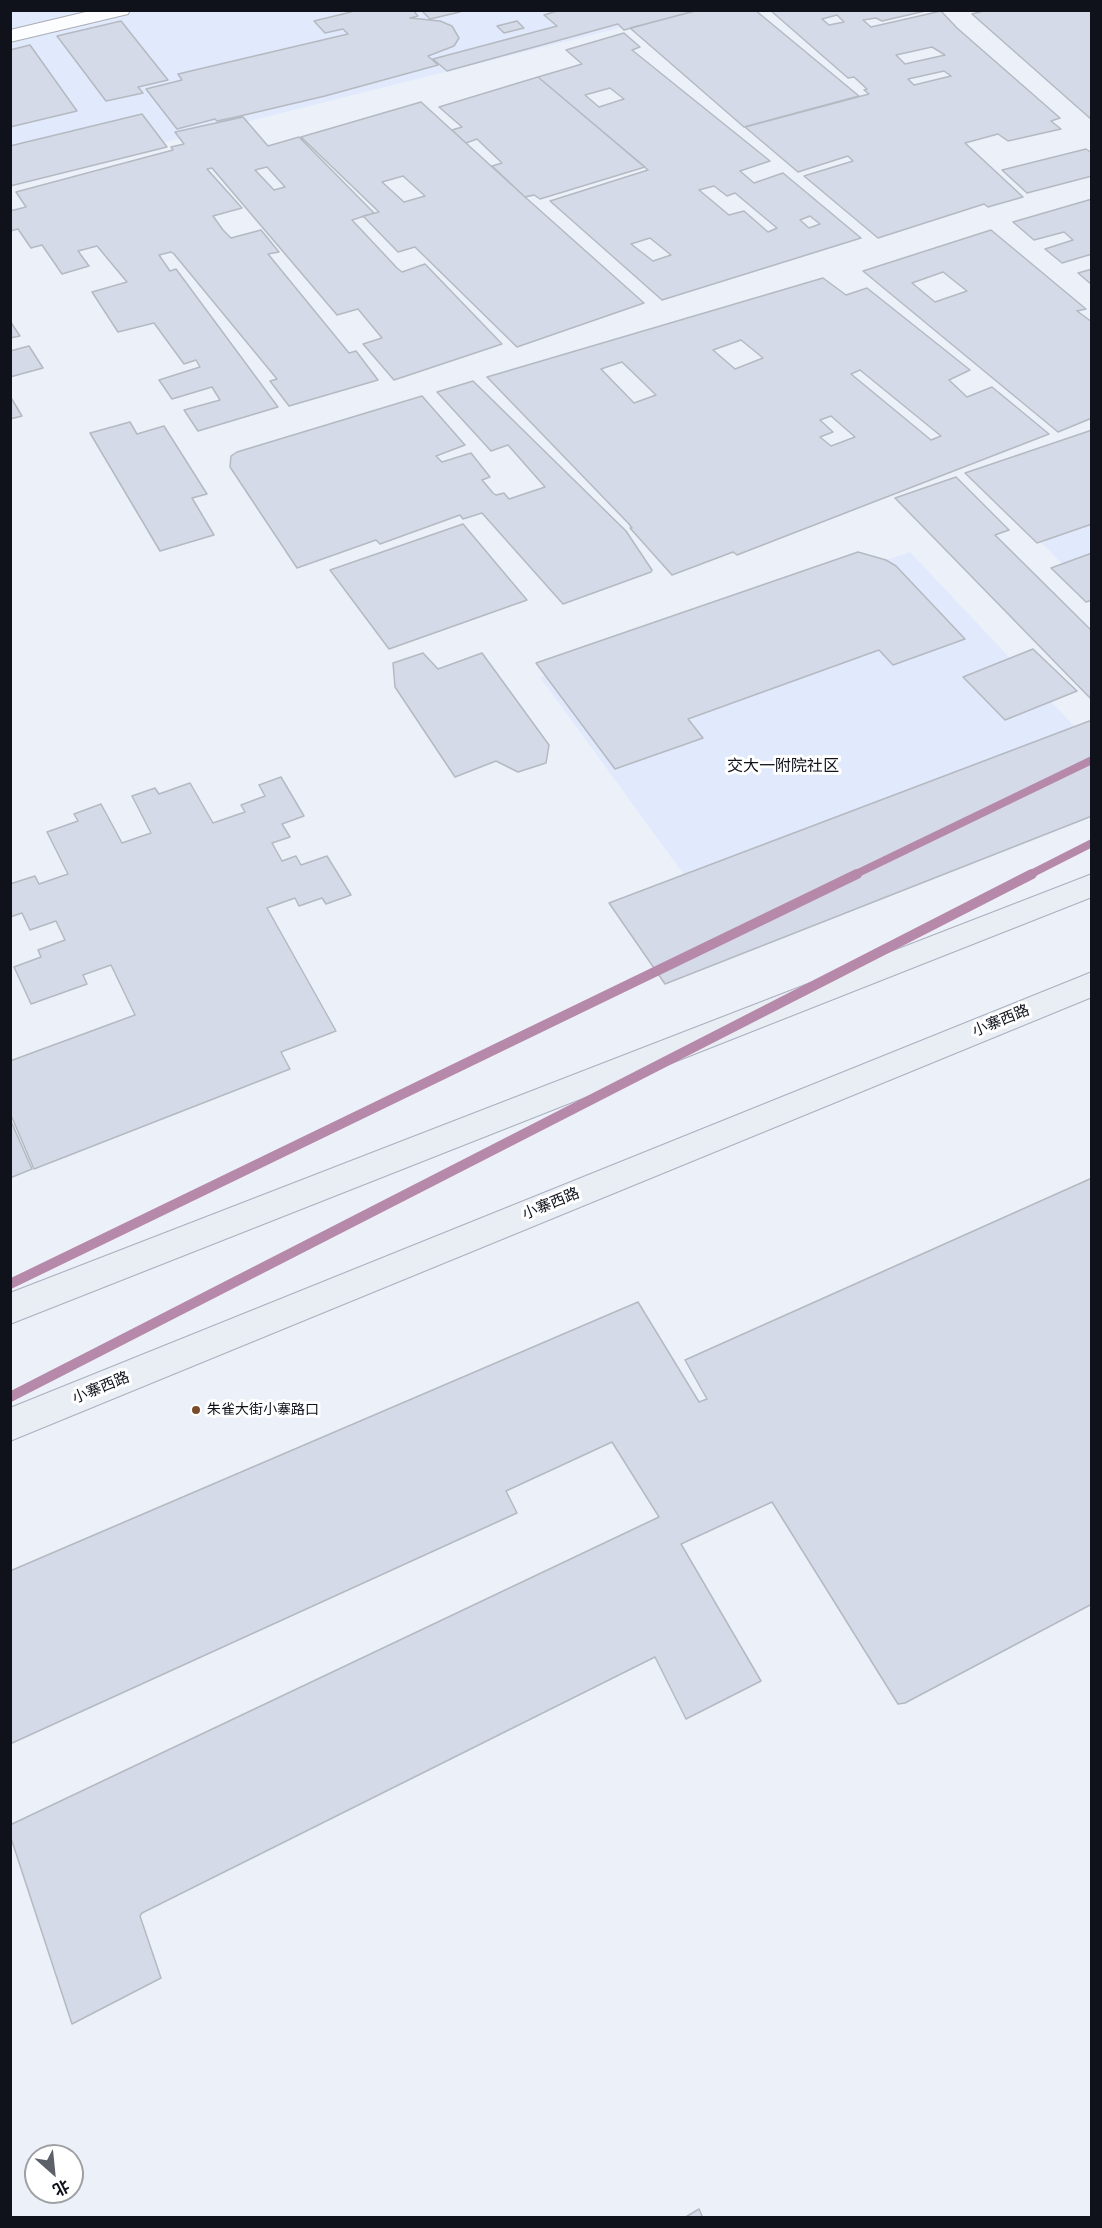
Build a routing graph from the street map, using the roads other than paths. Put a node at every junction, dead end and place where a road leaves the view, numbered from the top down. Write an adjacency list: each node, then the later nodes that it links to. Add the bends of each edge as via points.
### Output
1 (121, 10): 2 (lane)
2 (10, 36)
3 (1092, 885): 5 (main road)
4 (1092, 984): 6 (main road, 小寨西路)
5 (10, 1309)
6 (10, 1425)

